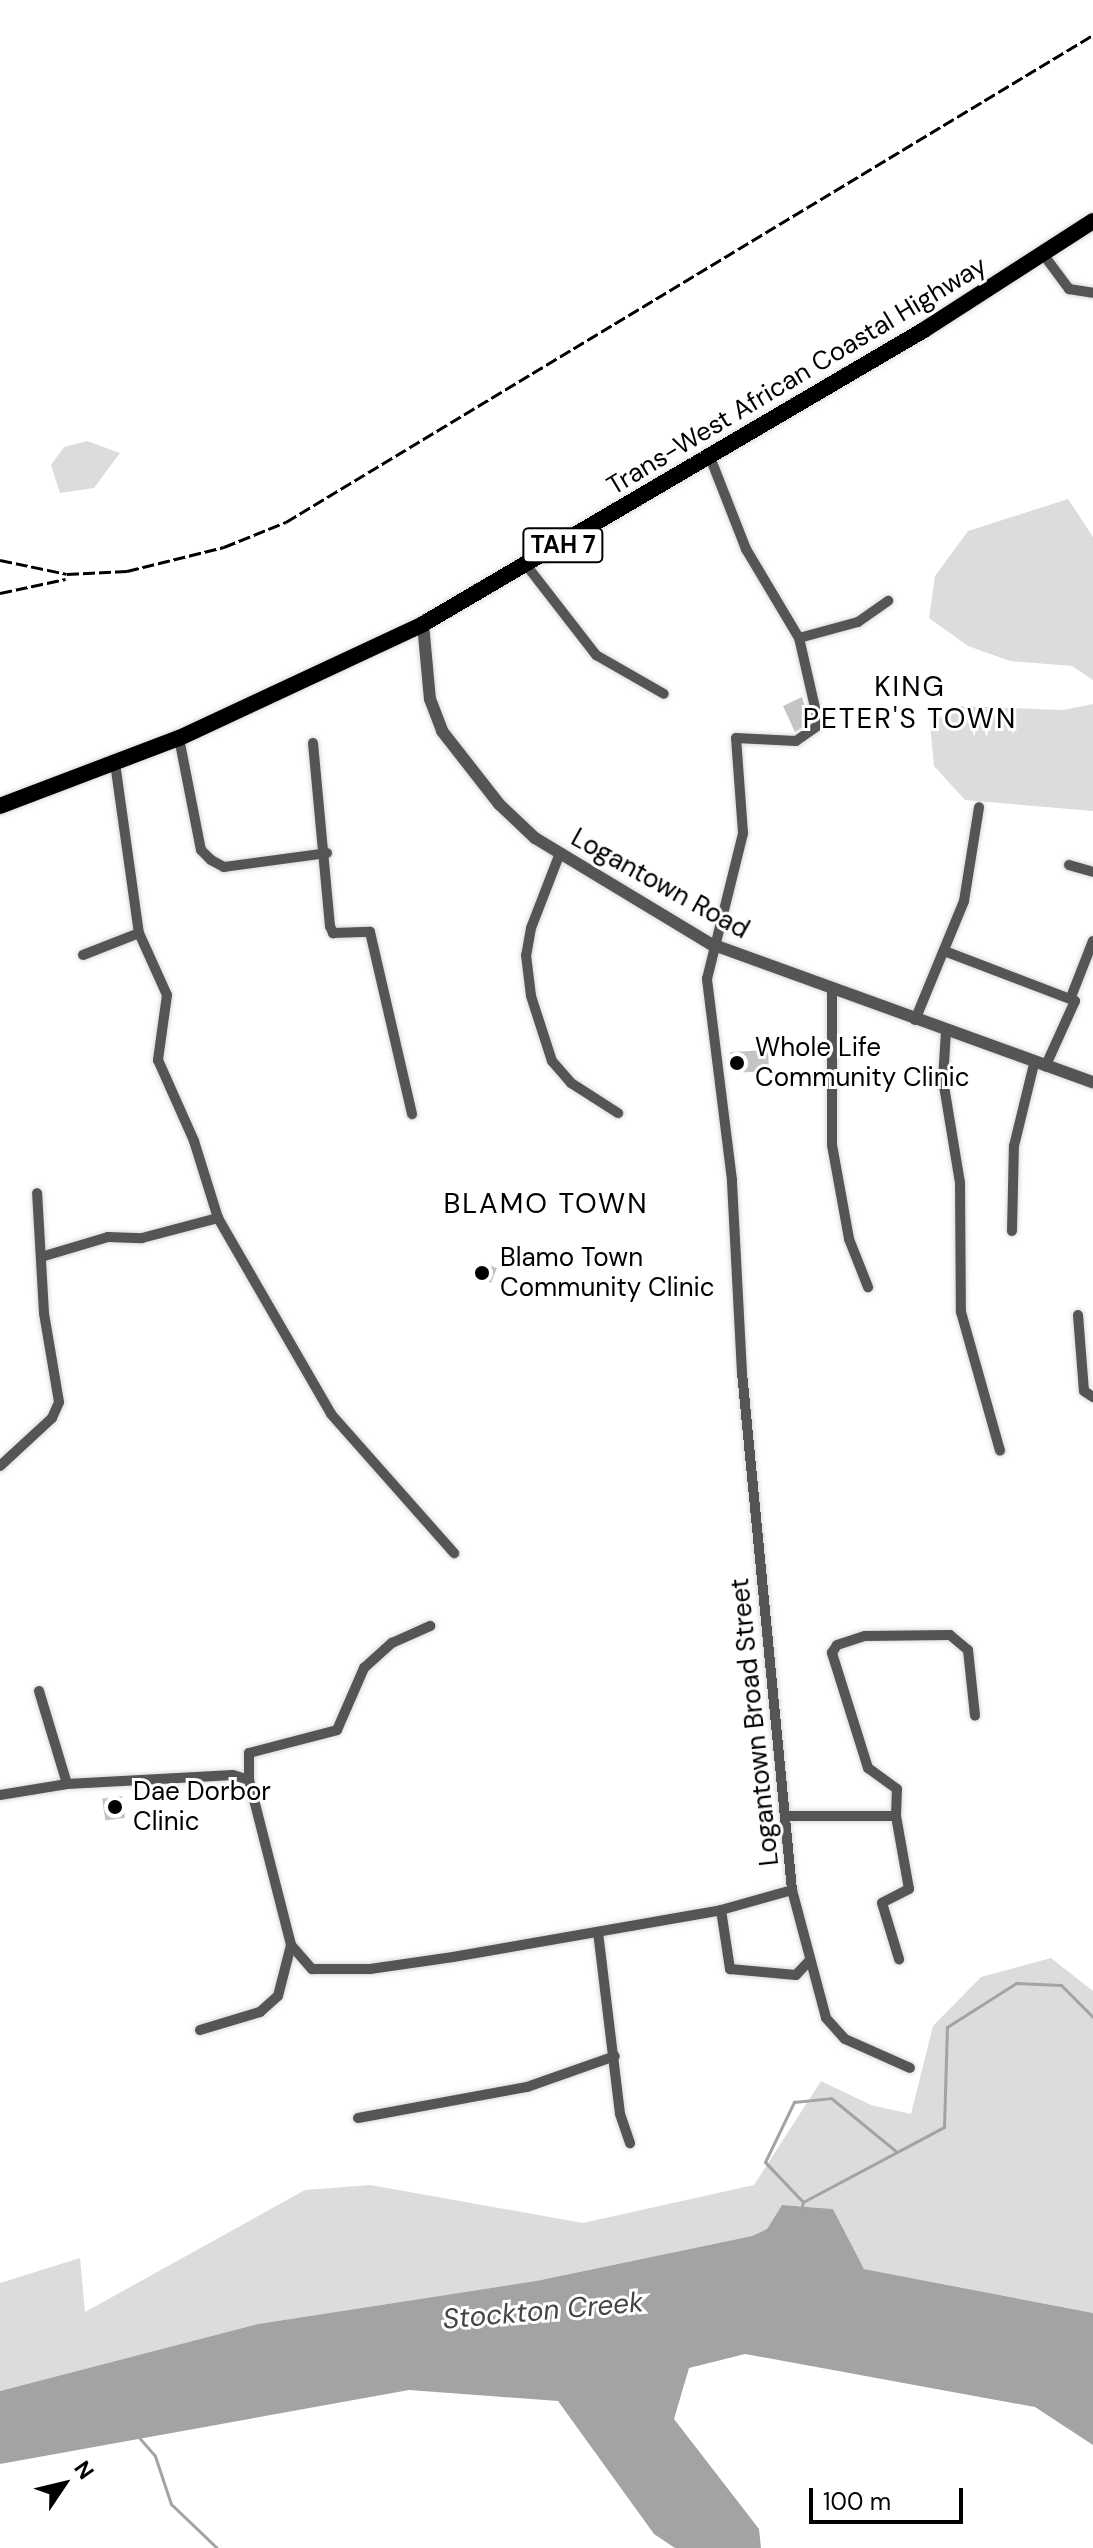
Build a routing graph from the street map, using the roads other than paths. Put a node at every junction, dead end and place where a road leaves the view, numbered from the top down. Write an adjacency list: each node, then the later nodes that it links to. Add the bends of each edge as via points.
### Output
1 (1093, 221): 2 (highway, Trans-West African Coastal Highway / TAH 7)
2 (1043, 254): 3 (street, via 1069,289); 4 (highway, Trans-West African Coastal Highway / TAH 7)
3 (1093, 293)
4 (710, 457): 5 (highway, Trans-West African Coastal Highway / TAH 7); 8 (street, via 746,549)
5 (527, 566): 7 (highway, Trans-West African Coastal Highway / TAH 7); 9 (street, via 596,655)
6 (888, 601): 8 (street, via 858,622)
7 (423, 624): 10 (highway, Trans-West African Coastal Highway / TAH 7); 16 (street, Logantown Road, via 430,699 449,744 516,823)
8 (799, 638): 21 (street, Logantown Broad Street, via 819,725 796,741 736,738 743,833)
9 (664, 694)
10 (179, 738): 12 (highway, Trans-West African Coastal Highway / TAH 7); 15 (street, via 201,850 211,860 224,867)
11 (313, 743): 15 (street)
12 (115, 763): 13 (highway, Trans-West African Coastal Highway / TAH 7); 19 (street)
13 (0, 806)
14 (979, 807): 22 (street, via 964,901)
15 (327, 853): 31 (street, via 330,926 333,933 370,932)
16 (560, 853): 21 (street, Logantown Road); 30 (street, via 531,928 526,955 531,996 552,1061 571,1083)
17 (1069, 865): 18 (street)
18 (1093, 872)
19 (139, 933): 23 (street); 33 (street, via 167,995 158,1060 194,1141)
20 (1093, 941): 25 (street)
21 (711, 944): 24 (street, Logantown Road); 48 (street, Logantown Broad Street, via 707,979 732,1180 766,1648)
22 (947, 952): 25 (street); 26 (street)
23 (83, 955)
24 (832, 990): 26 (street, Logantown Road); 36 (street, via 832,1145 849,1239)
25 (1071, 997): 28 (street, via 1075,1008)
26 (915, 1020): 27 (street, Logantown Road)
27 (946, 1031): 28 (street, Logantown Road); 39 (street, via 943,1080 960,1183 961,1312)
28 (1039, 1065): 29 (street, Logantown Road); 34 (street, via 1014,1146)
29 (1093, 1082)
30 (618, 1113)
31 (412, 1114)
32 (37, 1193): 35 (street)
33 (218, 1218): 35 (street, via 142,1238 108,1237); 41 (street, via 331,1414)
34 (1012, 1231)
35 (41, 1257): 40 (street, via 59,1402 52,1418)
36 (868, 1287)
37 (1078, 1315): 38 (street, via 1084,1391)
38 (1093, 1397)
39 (1000, 1451)
40 (0, 1466)
41 (454, 1553)
42 (430, 1626): 45 (street, via 375,1655 357,1680 337,1730 249,1753)
43 (39, 1691): 46 (street)
44 (975, 1716): 49 (street, via 968,1650 950,1635 865,1636 837,1645 832,1653 868,1768 897,1789)
45 (249, 1780): 46 (street, via 233,1775); 53 (street)
46 (67, 1784): 47 (street)
47 (0, 1795)
48 (786, 1816): 49 (street); 50 (street, Logantown Broad Street)
49 (896, 1816): 54 (street, via 909,1889 882,1903)
50 (792, 1890): 51 (street, Logantown Broad Street); 55 (street)
51 (721, 1910): 52 (street, Logantown Broad Street); 55 (street, via 730,1969 796,1975)
52 (598, 1932): 53 (street, Logantown Broad Street, via 370,1969 312,1969); 57 (street)
53 (291, 1945): 56 (street, via 278,1996 260,2012)
54 (899, 1959)
55 (808, 1962): 58 (street, via 834,2029)
56 (200, 2030)
57 (615, 2056): 59 (street, via 527,2087); 60 (street, via 620,2114)
58 (910, 2068)
59 (358, 2118)
60 (630, 2143)

